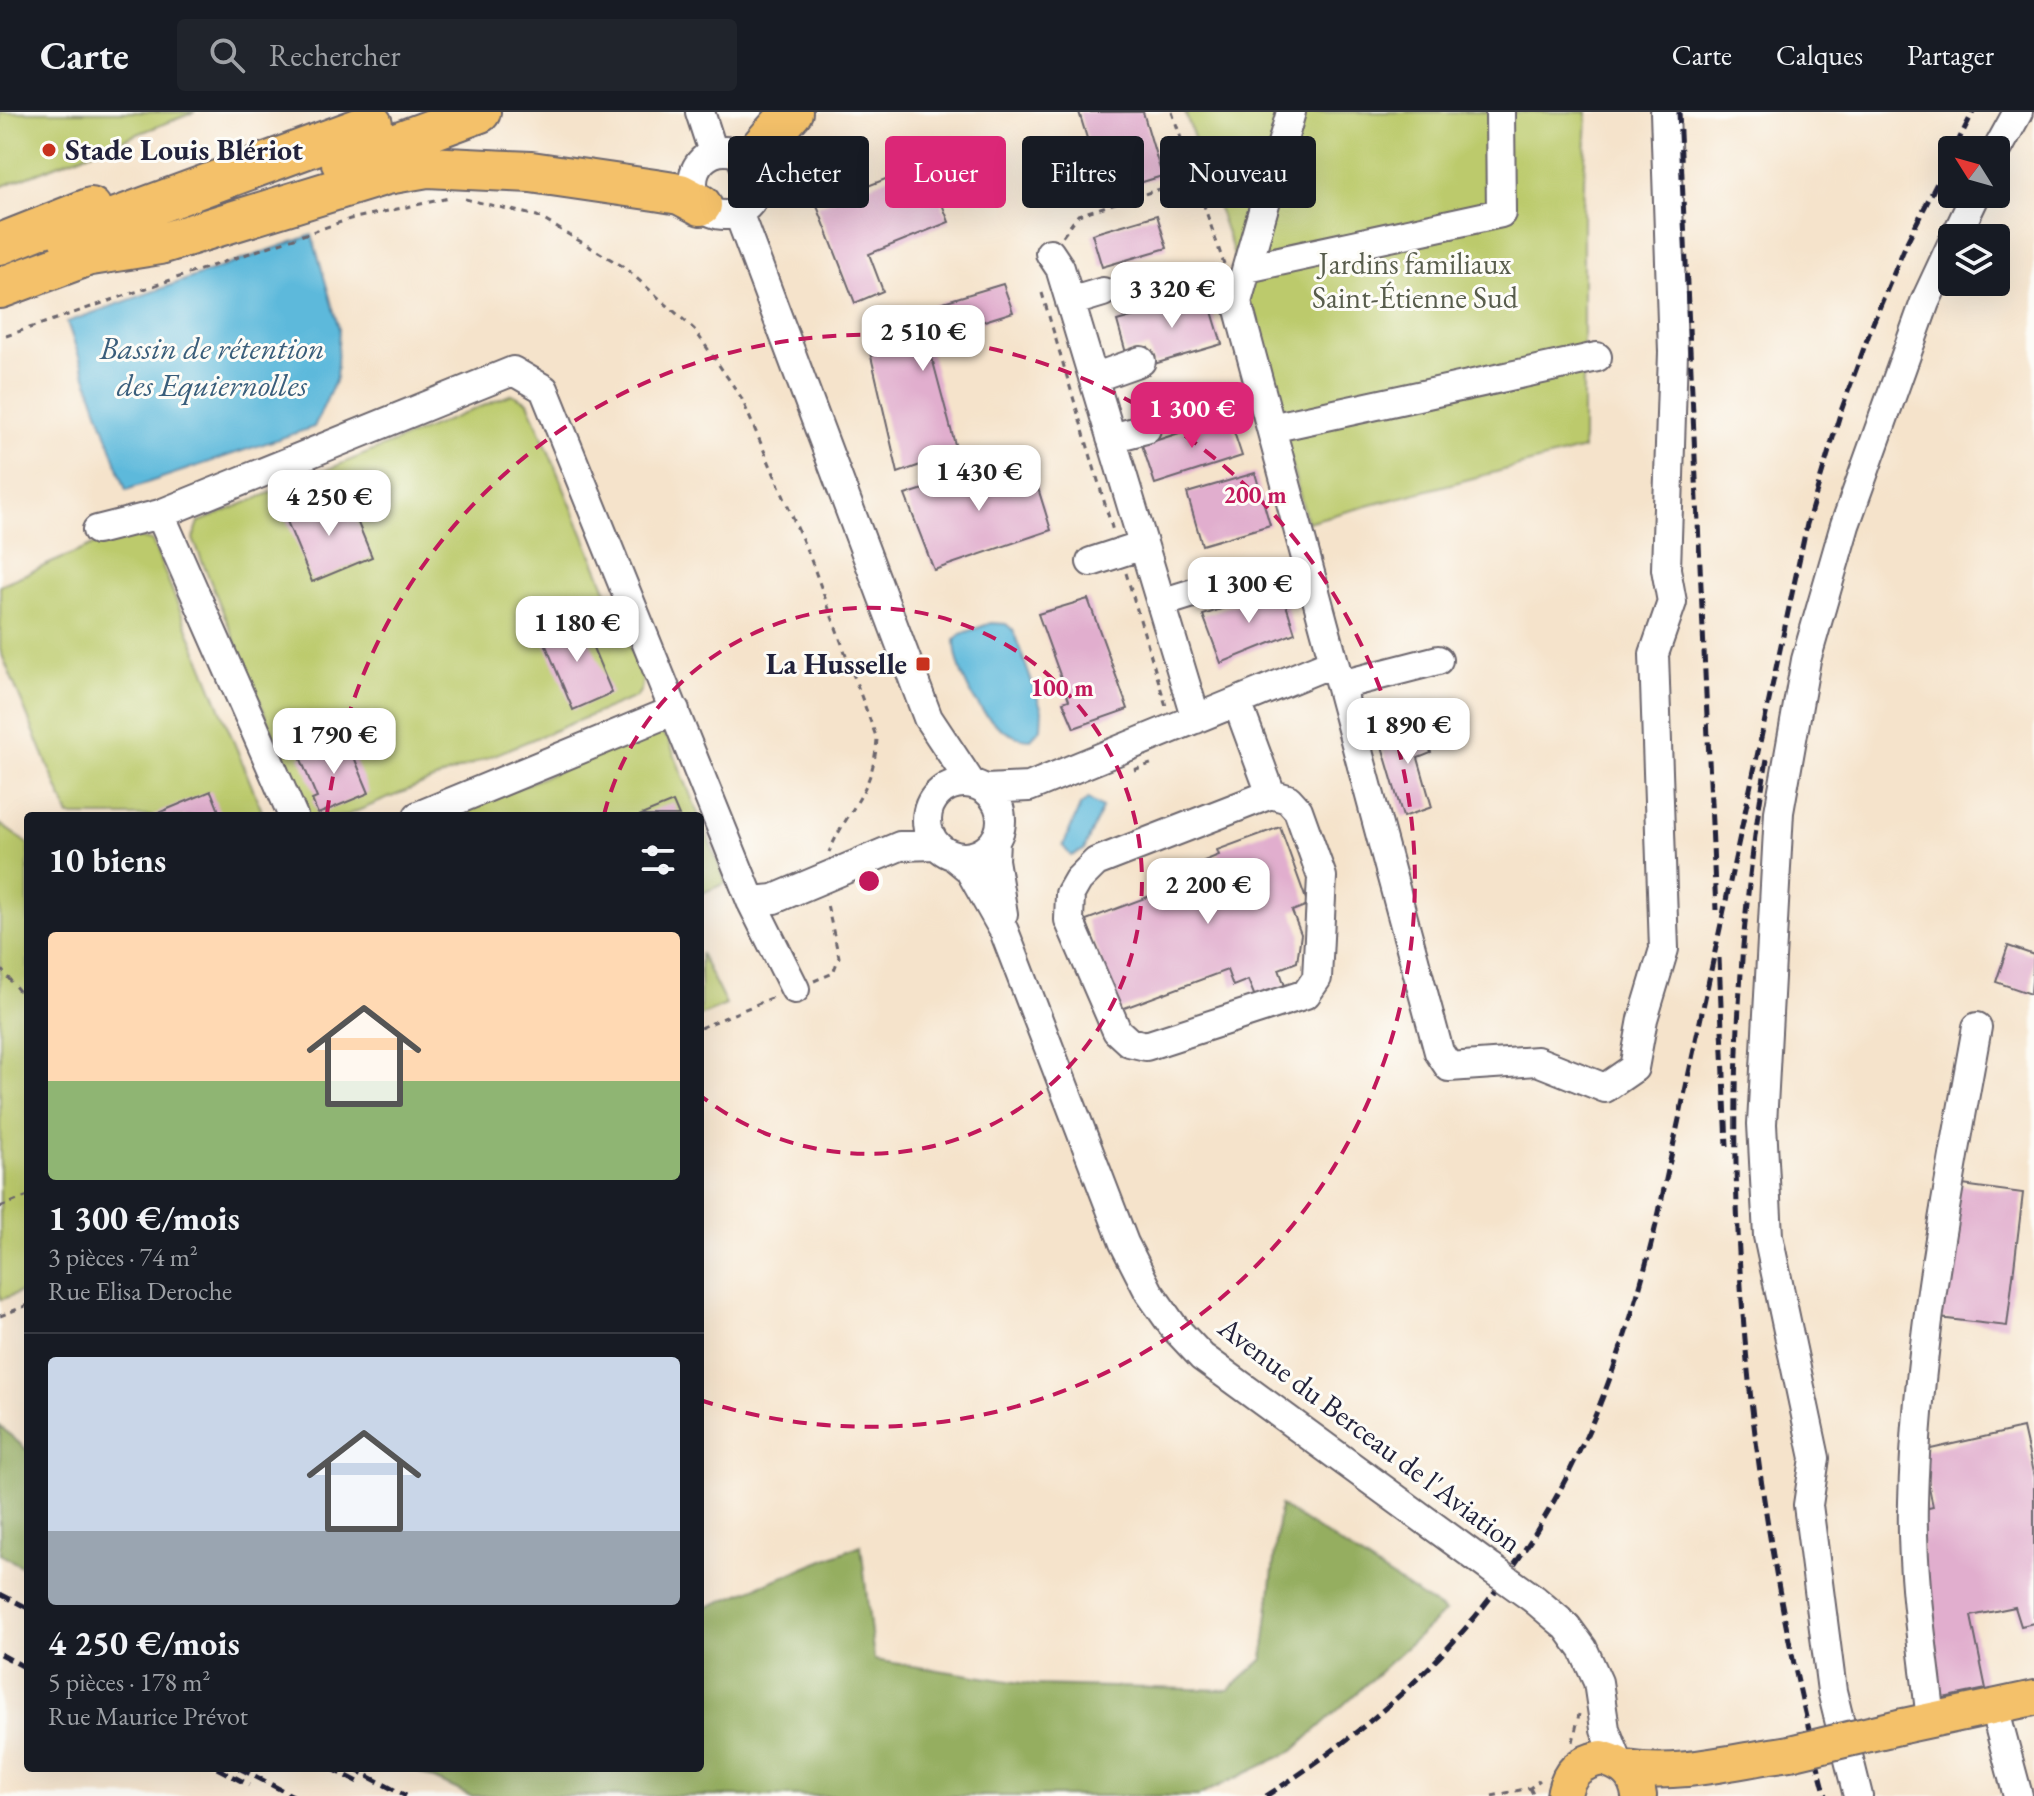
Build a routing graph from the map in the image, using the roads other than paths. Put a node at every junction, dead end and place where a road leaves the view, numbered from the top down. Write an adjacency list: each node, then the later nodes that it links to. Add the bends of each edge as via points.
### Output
1 (341, 112): 16 (highway)
2 (406, 112): 19 (highway)
3 (480, 112): 18 (highway)
4 (700, 112): 12 (street)
5 (792, 112): 10 (highway)
6 (1291, 112): 20 (street)
7 (1500, 112): 20 (street, via 1501,213)
8 (1665, 112): 38 (street, via 1673,352 1666,569 1672,602 1654,654 1664,949 1634,1068 1605,1088 1537,1061 1449,1067 1439,1052)
9 (2018, 112): 11 (street)
10 (759, 136)
11 (2005, 136)
12 (728, 153)
13 (728, 157): 15 (street, via 703,158 693,176 694,195)
14 (729, 208): 15 (street)
15 (720, 209): 18 (highway, via 680,194 624,185 479,167 427,167 387,174 160,244); 41 (street)
16 (0, 244)
17 (1050, 253): 24 (street)
18 (91, 255): 22 (highway)
19 (0, 261)
20 (1247, 268): 28 (street, via 1237,302)
21 (1938, 274): 64 (street, via 1845,525 1806,660 1779,812 1762,1124 1768,1236 1815,1458 1808,1505 1832,1691)
22 (0, 288)
23 (1103, 292): 24 (street)
24 (1070, 302): 27 (street)
25 (1597, 357): 28 (street)
26 (1141, 361): 27 (street)
27 (1093, 378): 30 (street)
28 (1271, 428): 38 (street)
29 (1146, 429): 30 (street)
30 (1111, 438): 33 (street)
31 (160, 514): 32 (street); 40 (street, via 513,371 544,389); 47 (street)
32 (97, 530)
33 (1143, 545): 34 (street); 36 (street)
34 (1091, 562)
35 (1203, 590): 36 (street)
36 (1161, 603): 42 (street)
37 (1438, 660): 38 (street)
38 (1338, 674): 39 (street)
39 (1237, 702): 42 (street); 45 (street)
40 (675, 710): 48 (street); 52 (street)
41 (928, 718): 43 (street); 46 (street)
42 (1196, 719): 44 (street)
43 (978, 786): 44 (street); 46 (street, via 952,784); 49 (street, via 997,801)
44 (1029, 787): 49 (street)
45 (1271, 794): 45 (street, via 1096,862 1070,894 1069,920 1117,1031 1129,1042 1146,1046 1306,994 1317,978 1322,877 1298,810 1288,799)
46 (930, 807): 50 (street); 51 (street, via 926,828)
47 (291, 812)
48 (428, 812)
49 (998, 832): 51 (street, via 978,854); 53 (street, Avenue du Berceau de l'Aviation, via 995,870)
50 (900, 846): 51 (street); 52 (street, via 774,899)
51 (944, 850): 53 (street, Avenue du Berceau de l'Aviation, via 969,869)
52 (751, 901): 54 (street)
53 (1004, 931): 56 (street, Avenue du Berceau de l'Aviation, bridge, via 1124,1243 1173,1326 1251,1396 1534,1599 1576,1637)
54 (795, 989)
55 (1977, 1027): 59 (street, via 1932,1275 1913,1503)
56 (1590, 1666): 61 (street, Avenue du Berceau de l'Aviation, via 1598,1682 1605,1729); 62 (street, via 1587,1731)
57 (2034, 1698): 58 (main road)
58 (1994, 1707): 59 (main road); 65 (street)
59 (1917, 1723): 60 (main road, bridge)
60 (1790, 1753): 61 (main road); 63 (main road)
61 (1628, 1776): 62 (main road, via 1602,1758)
62 (1552, 1782)
63 (1655, 1796)
64 (1858, 1796)
65 (2018, 1796)

